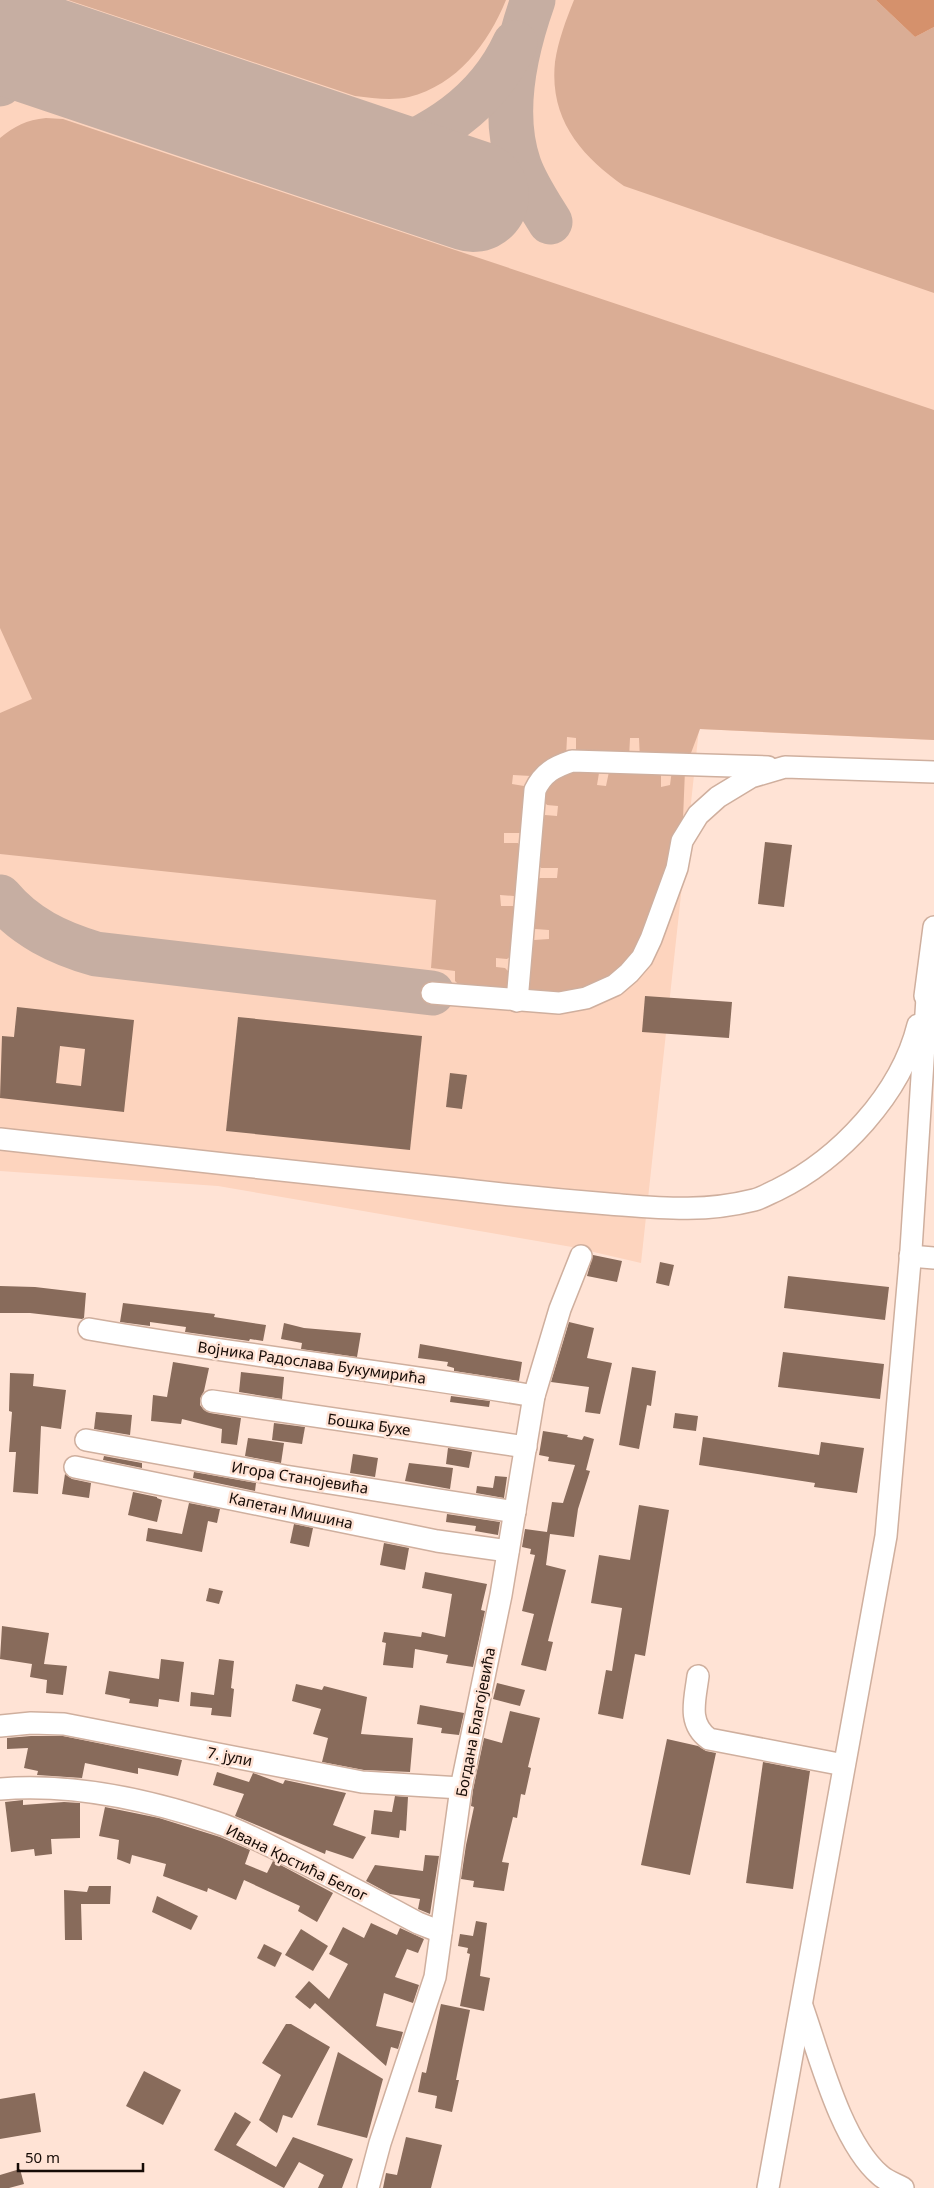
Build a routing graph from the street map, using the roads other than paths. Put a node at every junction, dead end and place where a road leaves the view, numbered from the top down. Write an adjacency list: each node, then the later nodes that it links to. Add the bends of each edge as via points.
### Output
1 (785, 767): 2 (street); 6 (street, via 751,777 718,797 698,815 682,841 677,868 651,939 642,958 629,973 600,992 572,1002); 6 (street, via 572,761 549,770 535,790)
2 (934, 772)
3 (934, 926): 4 (street)
4 (928, 982): 7 (street, via 905,1063 887,1094 860,1126 796,1181 757,1199 722,1206 686,1210 542,1199); 9 (street)
5 (432, 993): 6 (street)
6 (517, 1001)
7 (0, 1139)
8 (581, 1256): 12 (street, Богдана Благојевића, via 560,1309)
9 (910, 1256): 10 (street); 21 (street, via 886,1536)
10 (934, 1258)
11 (89, 1329): 12 (street, Војника Радослава Букумирића)
12 (534, 1396): 15 (street, Богдана Благојевића)
13 (212, 1401): 15 (street, Бошка Бухе)
14 (86, 1440): 17 (street, Игора Станојевића, via 285,1476)
15 (526, 1447): 17 (street, Богдана Благојевића)
16 (75, 1466): 18 (street, Капетан Мишина, via 437,1541)
17 (515, 1512): 18 (street, Богдана Благојевића)
18 (508, 1551): 22 (street, Богдана Благојевића)
19 (698, 1676): 21 (street, via 694,1715 696,1726 709,1739)
20 (0, 1726): 22 (street, 7. јули, via 64,1724 362,1782)
21 (844, 1765): 25 (street)
22 (461, 1788): 24 (street, Богдана Благојевића)
23 (0, 1789): 24 (street, Ивана Крстића Белог, via 61,1788 105,1793 216,1822)
24 (440, 1932): 26 (street, Богдана Благојевића, via 435,1977)
25 (801, 2005): 27 (street); 28 (street, via 839,2109 859,2149 881,2176)
26 (368, 2188)
27 (768, 2188)
28 (903, 2188)

